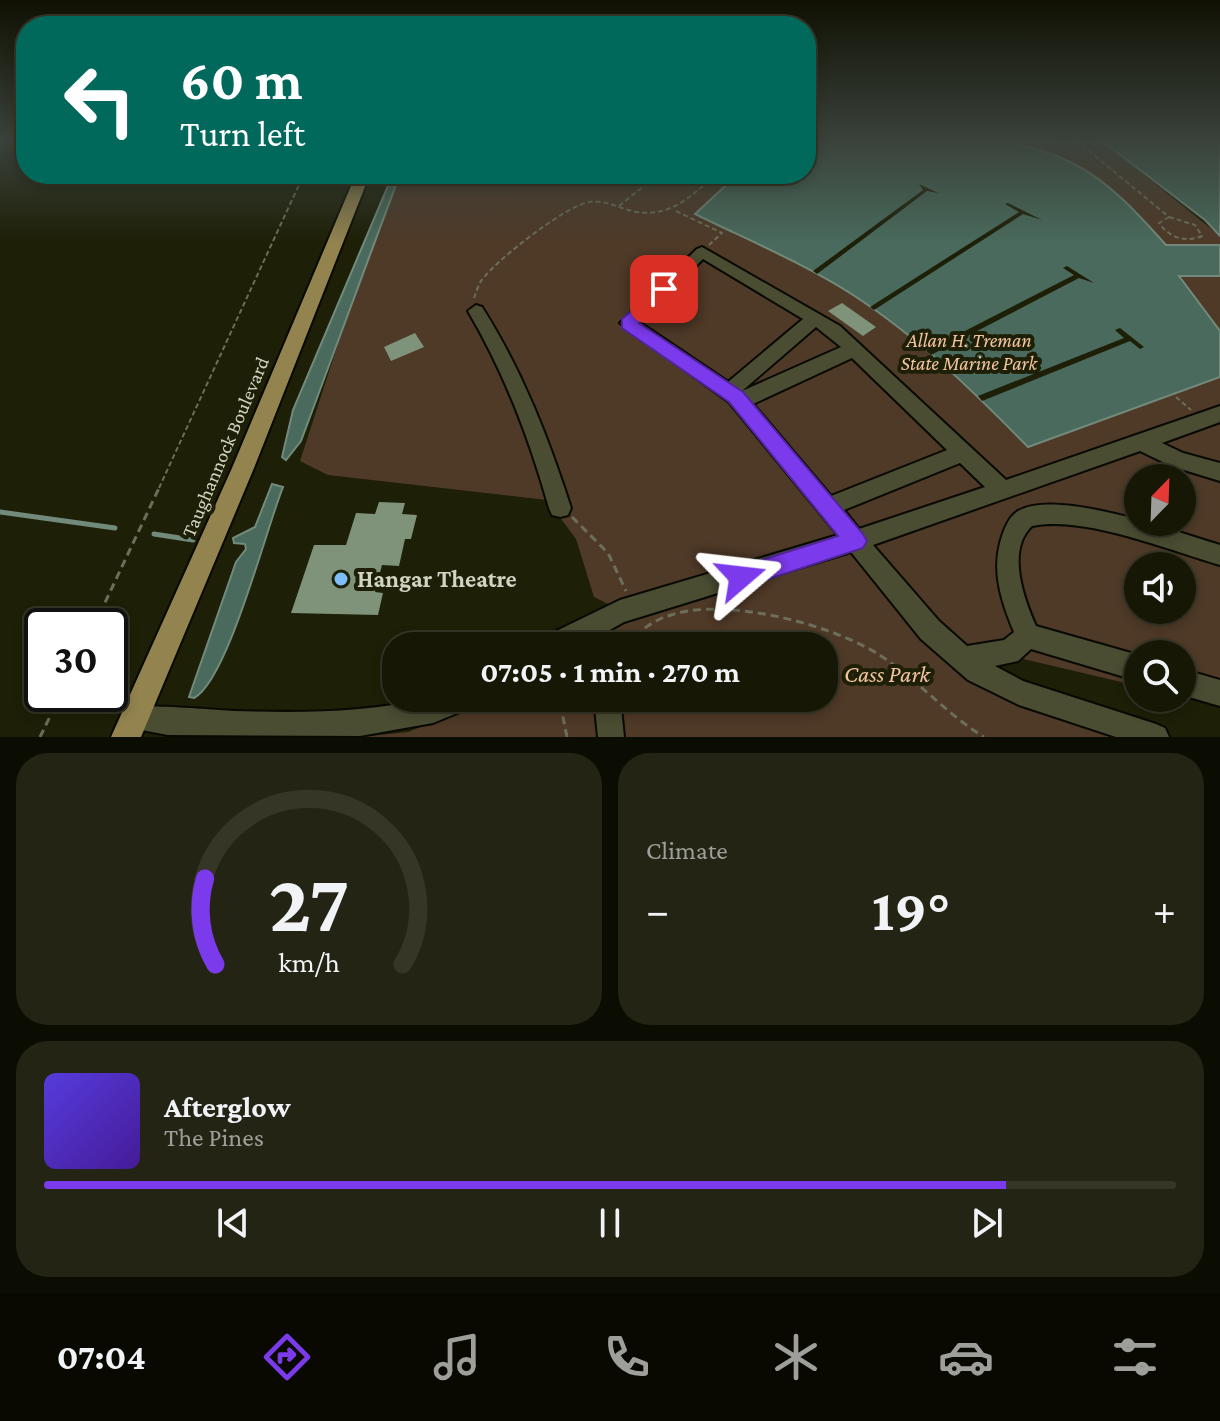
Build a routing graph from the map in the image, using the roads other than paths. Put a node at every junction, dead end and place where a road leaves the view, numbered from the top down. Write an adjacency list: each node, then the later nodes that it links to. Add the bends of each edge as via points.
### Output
1 (359, 184): 23 (main road, Taughannock Boulevard)
2 (476, 311): 12 (street, via 527,401)
3 (815, 318): 4 (street); 5 (street); 5 (street, via 702,252 628,323)
4 (854, 349): 5 (street); 8 (street)
5 (734, 397): 11 (street)
6 (1220, 414): 7 (street)
7 (1141, 442): 9 (street); 10 (street)
8 (963, 453): 10 (street); 11 (street)
9 (1220, 472)
10 (1003, 491): 13 (street)
11 (828, 507): 13 (street)
12 (560, 508)
13 (856, 541): 15 (street, via 631,608); 17 (street)
14 (1220, 555): 16 (street, via 1060,512 1027,517 1013,532 1007,562 1010,597)
15 (600, 632)
16 (1028, 636): 17 (street, via 1009,652); 18 (street)
17 (960, 659): 25 (street, via 1019,692)
18 (1124, 664)
19 (1196, 686): 20 (street)
20 (1220, 693)
21 (432, 712): 23 (street, via 378,723 168,722)
22 (608, 712): 24 (street)
23 (130, 728)
24 (611, 737)
25 (1156, 737)

